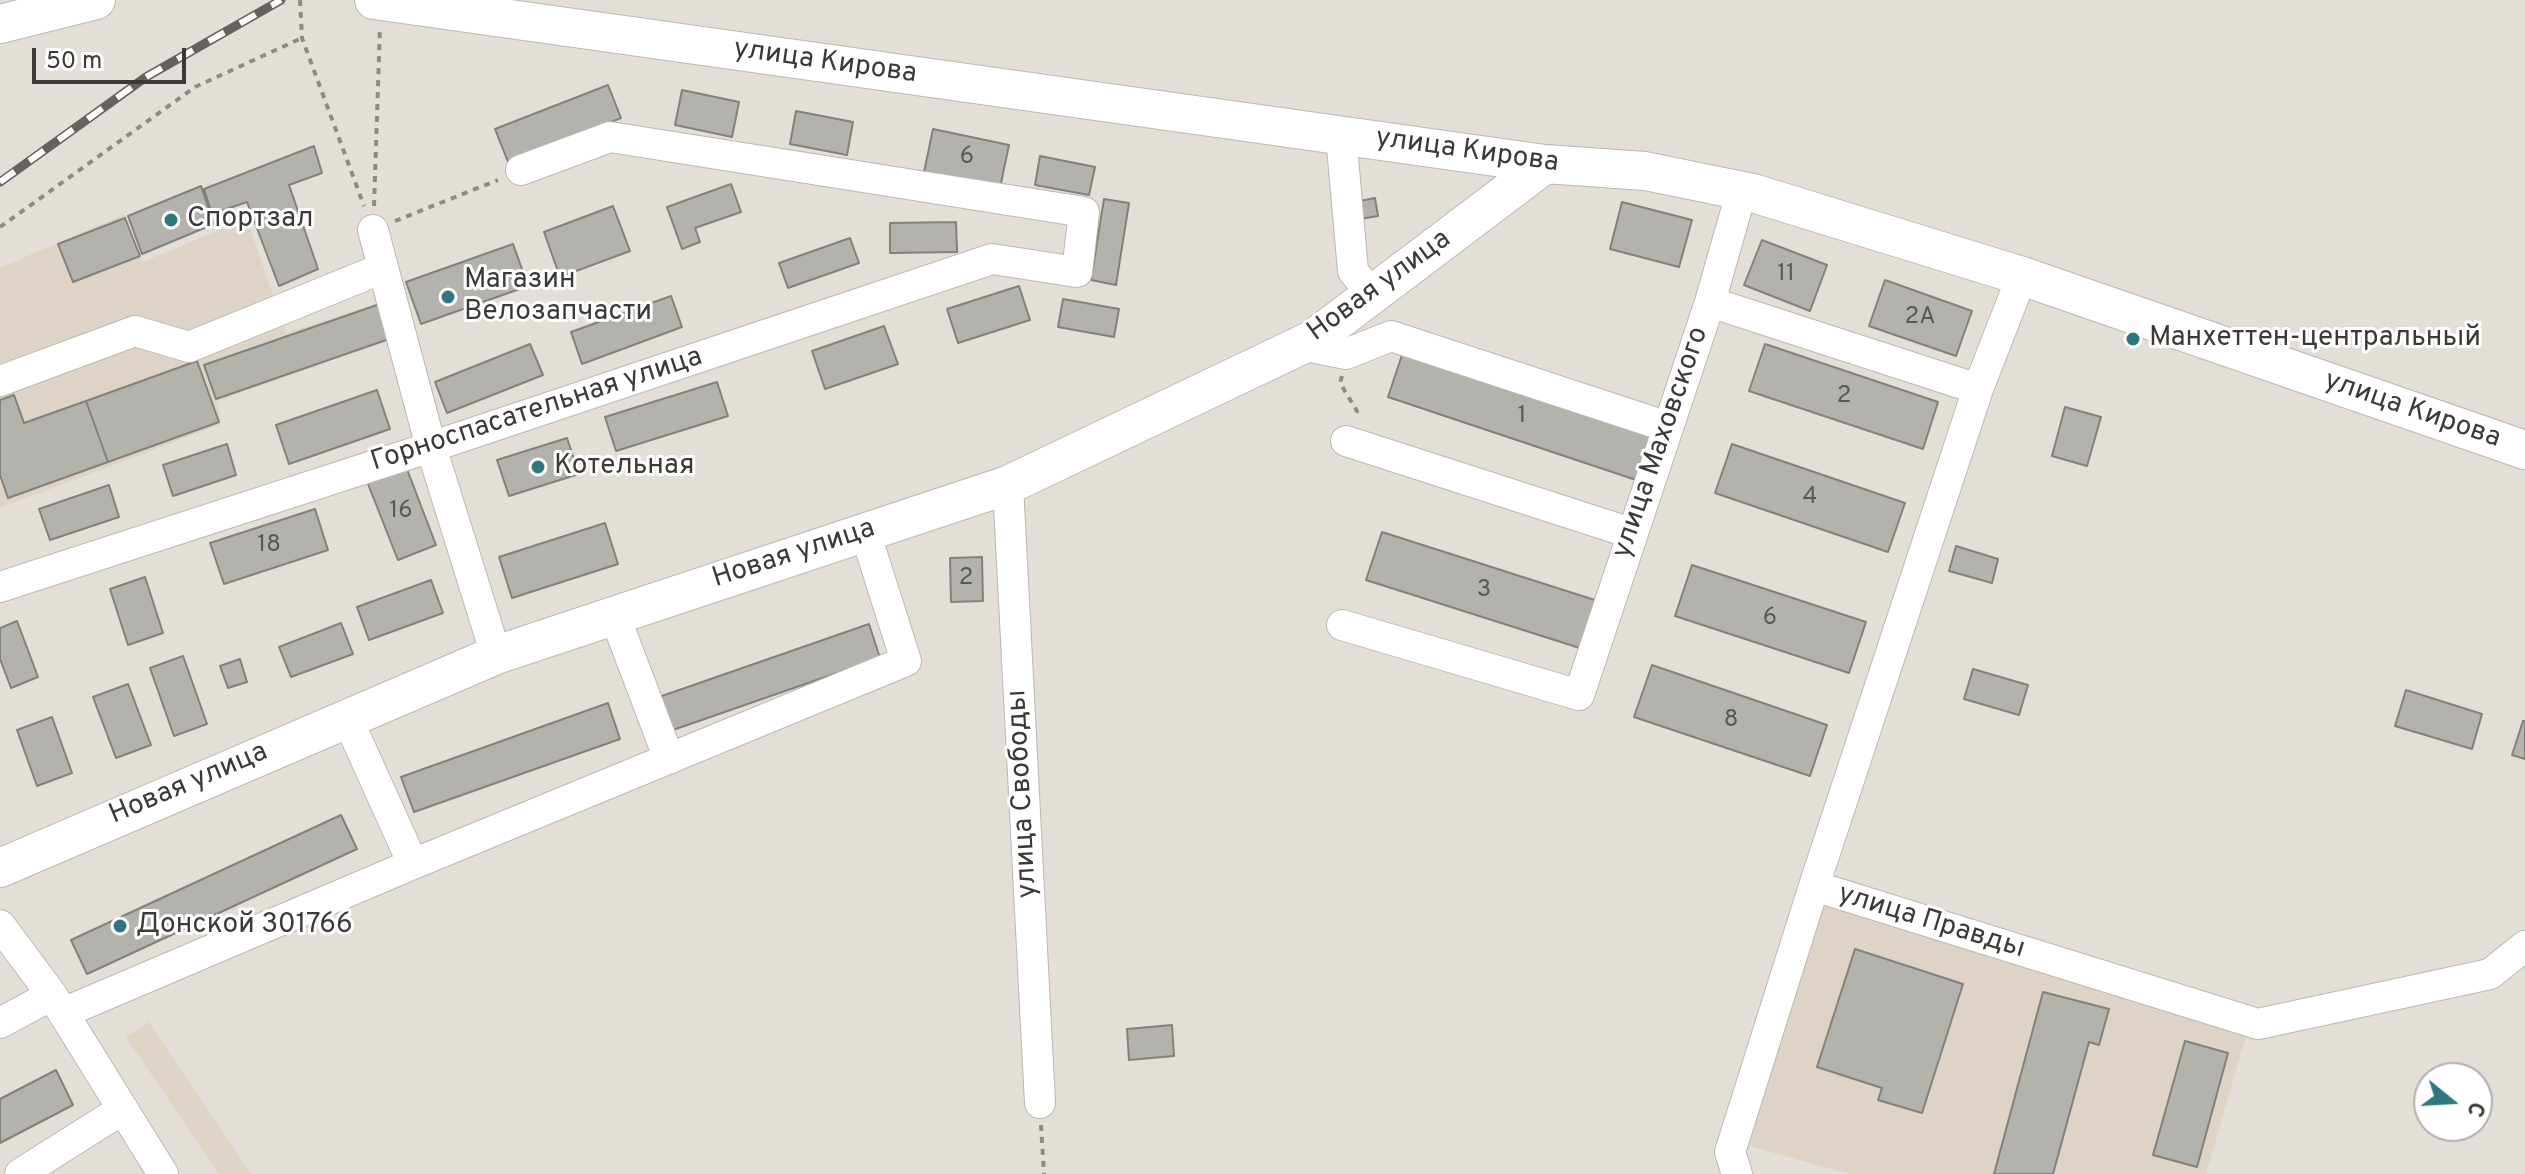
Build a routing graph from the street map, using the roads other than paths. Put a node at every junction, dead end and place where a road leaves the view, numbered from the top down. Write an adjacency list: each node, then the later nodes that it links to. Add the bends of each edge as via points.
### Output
1 (96, 0): 4 (main road)
2 (374, 0): 3 (main road, улица Кирова)
3 (381, 1): 5 (main road, улица Кирова)
4 (0, 24)
5 (1341, 135): 6 (main road, улица Кирова); 12 (street, via 1353,271)
6 (1545, 164): 8 (main road, улица Кирова, via 1645,171); 12 (main road, Новая улица)
7 (521, 170): 19 (street, Горноспасательная улица, via 610,137 1084,212 1077,272 992,259)
8 (1742, 190): 11 (main road, улица Кирова); 13 (street, улица Маховского)
9 (373, 230): 10 (street)
10 (383, 268): 15 (street, via 189,347 135,331); 19 (street)
11 (2022, 276): 16 (street, улица Правды); 20 (main road, улица Кирова)
12 (1372, 295): 14 (main road, Новая улица)
13 (1710, 302): 16 (street); 17 (street, улица Маховского)
14 (1329, 347): 17 (street, via 1391,336); 21 (main road, Новая улица)
15 (0, 381)
16 (1978, 389): 32 (street, улица Правды)
17 (1668, 427): 23 (street, улица Маховского)
18 (1346, 441): 23 (street)
19 (431, 447): 24 (street, Горноспасательная улица); 27 (street)
20 (2525, 450)
21 (1008, 485): 22 (main road, Новая улица); 37 (street, улица Свободы)
22 (865, 532): 25 (main road, Новая улица); 29 (street, via 906,661)
23 (1631, 533): 26 (street, улица Маховского, via 1579,695)
24 (0, 587)
25 (614, 614): 27 (main road, Новая улица); 29 (street)
26 (1342, 625)
27 (496, 655): 28 (main road, Новая улица)
28 (347, 718): 30 (main road, Новая улица); 31 (street)
29 (669, 759): 31 (street)
30 (4, 855)
31 (413, 864): 35 (street)
32 (1814, 886): 34 (street, улица Правды, via 2258,1024 2490,974); 41 (street, via 1730,1152)
33 (0, 925): 35 (street)
34 (2525, 946)
35 (58, 1004): 36 (street); 38 (street)
36 (0, 1023)
37 (1040, 1103)
38 (123, 1109): 39 (street); 40 (street)
39 (20, 1174)
40 (163, 1174)
41 (1737, 1174)

